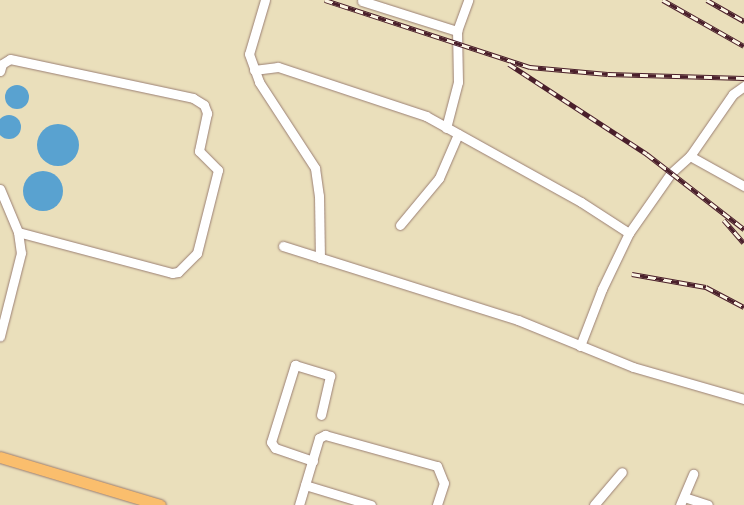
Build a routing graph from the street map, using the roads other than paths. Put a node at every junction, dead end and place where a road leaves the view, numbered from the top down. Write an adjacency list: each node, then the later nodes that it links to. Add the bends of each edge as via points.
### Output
1 (266, 0): 5 (street, via 249,54)
2 (468, 0): 4 (street)
3 (362, 1): 4 (street)
4 (457, 31): 8 (street, via 458,82)
5 (254, 70): 8 (street, via 278,67 426,116); 17 (street, via 258,82 315,168)
6 (0, 71): 14 (street, via 10,59 194,98 207,109 199,151 218,170 197,253 178,272)
7 (744, 86): 10 (street, via 733,94)
8 (446, 128): 9 (street)
9 (458, 134): 13 (street, via 439,178); 15 (street, via 581,202)
10 (690, 156): 11 (street); 15 (street, via 671,173)
11 (744, 186)
12 (0, 189): 14 (street)
13 (400, 225)
14 (18, 232): 18 (street, via 21,253)
15 (629, 233): 19 (street)
16 (283, 246): 17 (street)
17 (320, 258): 19 (street, via 518,320)
18 (0, 336)
19 (580, 346): 20 (street, via 633,367)
20 (744, 399)
21 (321, 415): 23 (street, via 330,376 295,365 271,442 275,448)
22 (0, 457): 28 (main road)
23 (313, 461): 26 (street); 31 (street, via 319,438 325,435 437,466 444,483)
24 (622, 472): 32 (street)
25 (693, 474): 27 (street)
26 (306, 485): 29 (street); 30 (street)
27 (682, 501): 33 (street)
28 (160, 505)
29 (300, 505)
30 (371, 505)
31 (437, 505)
32 (594, 505)
33 (708, 505)

